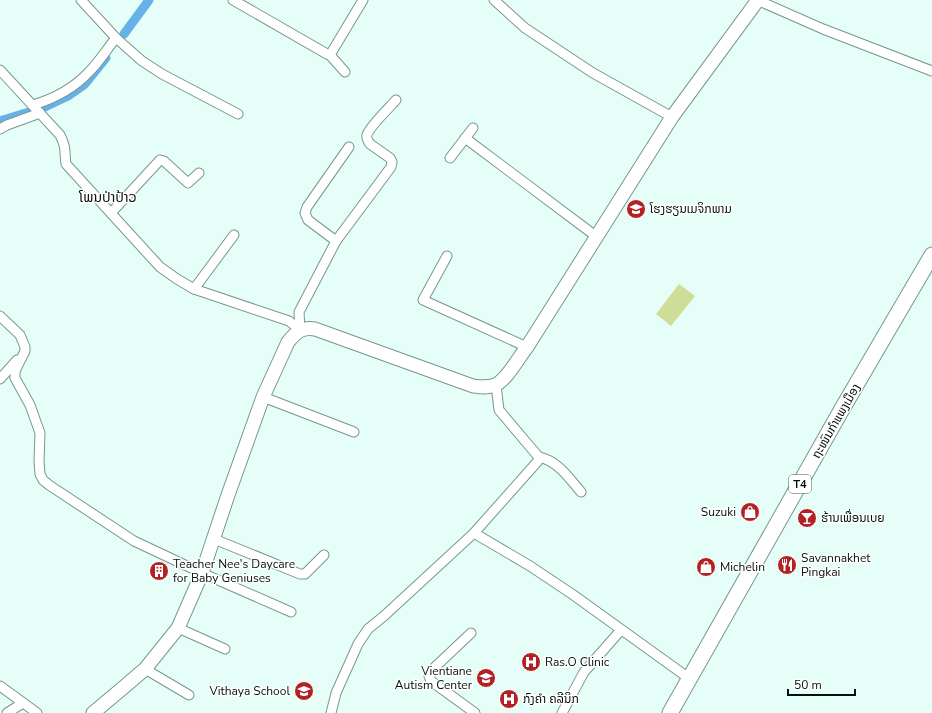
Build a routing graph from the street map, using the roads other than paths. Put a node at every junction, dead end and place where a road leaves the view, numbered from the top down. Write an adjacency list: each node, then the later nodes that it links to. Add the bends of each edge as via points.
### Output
1 (81, 0): 6 (street)
2 (233, 0): 7 (street)
3 (363, 0): 7 (street)
4 (494, 0): 15 (street, via 525,28 593,73)
5 (757, 0): 9 (street, via 823,29); 15 (street)
6 (116, 38): 12 (street, via 90,72 77,83 44,102); 14 (street, via 142,61 162,74)
7 (330, 55): 10 (street)
8 (0, 70): 12 (street)
9 (932, 71)
10 (345, 72)
11 (396, 100): 25 (street, via 367,136 370,144 390,158 391,167)
12 (33, 105): 13 (street)
13 (40, 113): 17 (street); 22 (street, via 60,135 64,143 66,164)
14 (238, 114)
15 (672, 117): 24 (street)
16 (473, 128): 18 (street)
17 (0, 129)
18 (466, 138): 20 (street); 24 (street)
19 (349, 147): 25 (street, via 305,213 308,220)
20 (450, 158)
21 (199, 172): 22 (street, via 188,183 160,160)
22 (111, 213): 28 (street, via 160,266)
23 (234, 235): 28 (street)
24 (597, 237): 31 (street)
25 (336, 241): 30 (street, via 299,312)
26 (932, 255): 49 (main road, ຖະໜົນກຳແພງເມືອງ / T4)
27 (447, 256): 31 (street, via 423,300)
28 (194, 289): 30 (street, via 289,321)
29 (0, 316): 32 (street, via 20,335 26,347)
30 (300, 330): 34 (street, via 315,329 473,386 484,388); 35 (street, via 288,342)
31 (527, 347): 34 (street)
32 (25, 352): 33 (street); 42 (street, via 15,371 15,378 30,405 40,433 38,461 43,480 134,541)
33 (0, 379)
34 (496, 385): 37 (street, via 499,410)
35 (263, 398): 36 (street); 40 (street)
36 (354, 432)
37 (539, 457): 38 (street, via 560,467); 39 (street)
38 (581, 492)
39 (474, 533): 45 (street, via 530,566); 56 (street, via 368,629 342,679)
40 (214, 539): 41 (street, via 300,574 310,571); 42 (street)
41 (324, 555)
42 (202, 573): 43 (street); 44 (street)
43 (291, 612)
44 (178, 628): 47 (street); 48 (street)
45 (621, 630): 49 (street); 58 (street, via 584,672)
46 (471, 633): 57 (street, via 434,668 429,676 431,681)
47 (225, 650)
48 (145, 669): 51 (street); 55 (street)
49 (690, 679): 59 (main road, ຖະໜົນກຳແພງເມືອງ / T4)
50 (0, 686): 52 (street)
51 (189, 695)
52 (23, 703): 53 (street); 54 (street)
53 (7, 713)
54 (37, 713)
55 (93, 713)
56 (331, 713)
57 (475, 713)
58 (562, 713)
59 (670, 713)

